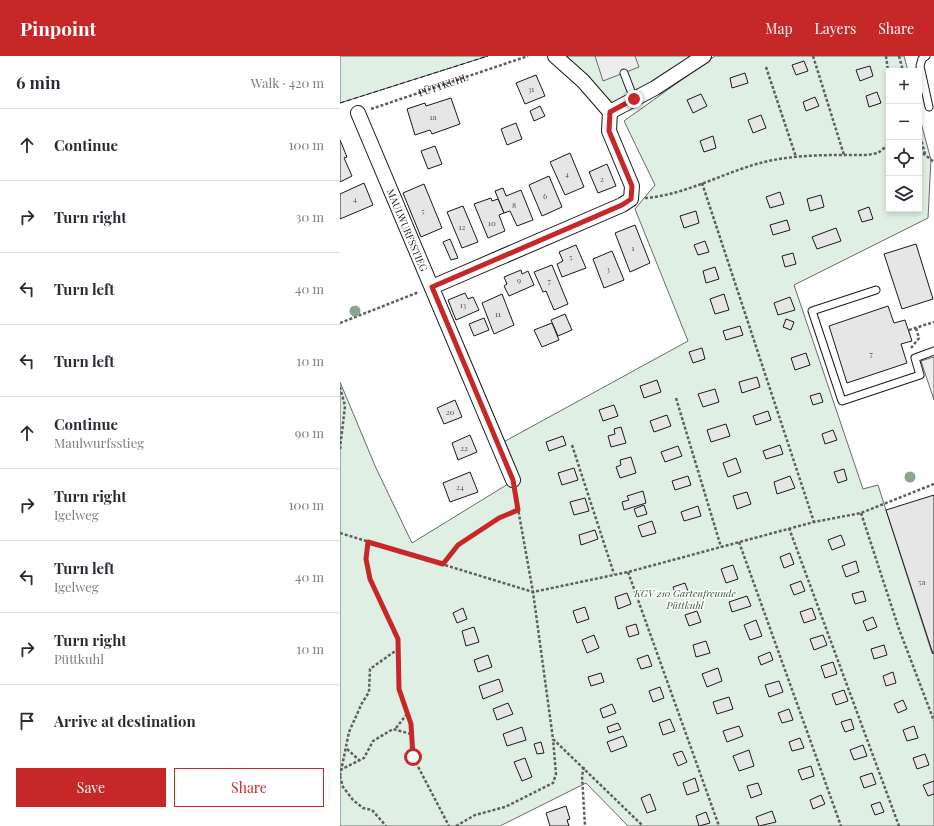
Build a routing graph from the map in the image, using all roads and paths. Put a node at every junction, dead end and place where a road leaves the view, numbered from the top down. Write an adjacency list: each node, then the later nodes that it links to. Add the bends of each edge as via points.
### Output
1 (528, 56): 15 (path, PÜTTKUHL)
2 (556, 56): 14 (street, via 583,81)
3 (704, 56): 12 (street)
4 (813, 56): 20 (path)
5 (886, 56): 9 (path)
6 (899, 56): 10 (path)
7 (926, 56): 13 (lane, via 920,66)
8 (766, 66): 21 (path)
9 (888, 68)
10 (902, 68)
11 (624, 73): 12 (lane)
12 (634, 99): 14 (street)
13 (929, 107)
14 (610, 112): 24 (street, via 609,131 632,186)
15 (358, 113): 25 (street, MAULWURFSSTIEG)
16 (921, 140): 19 (path)
17 (886, 146): 20 (path, via 878,153)
18 (922, 152): 19 (path)
19 (925, 154): 22 (path)
20 (844, 155): 21 (path)
21 (796, 157): 23 (path, via 764,162)
22 (934, 162)
23 (702, 183): 24 (path, via 655,197); 41 (path)
24 (631, 199): 25 (street)
25 (432, 287): 28 (path); 37 (street, MAULWURFSSTIEG)
26 (876, 290): 32 (lane, via 812,311 842,401 920,375)
27 (934, 322): 29 (path)
28 (340, 323)
29 (916, 328): 30 (path); 32 (path, via 919,338 911,347)
30 (909, 330)
31 (934, 351): 32 (lane)
32 (915, 358)
33 (340, 387): 36 (path, via 344,406)
34 (676, 398): 46 (path)
35 (572, 445): 49 (path)
36 (340, 449)
37 (513, 480): 39 (path)
38 (934, 484): 40 (path)
39 (518, 510): 47 (path, via 499,518 458,545); 50 (path)
40 (861, 513): 41 (path); 53 (path, via 899,629)
41 (814, 522): 42 (path)
42 (789, 528): 45 (path); 69 (path)
43 (340, 533): 44 (path)
44 (368, 542): 47 (path); 51 (path, via 366,559 370,579 398,639)
45 (739, 542): 46 (path); 68 (path)
46 (721, 547): 48 (path)
47 (443, 564): 50 (path)
48 (628, 572): 49 (path); 67 (path)
49 (614, 574): 50 (path)
50 (533, 592): 56 (path)
51 (398, 650): 52 (path, via 399,689); 57 (path, via 370,669 369,692 349,732)
52 (407, 714): 54 (path); 55 (path)
53 (934, 721)
54 (396, 729): 55 (path); 58 (path, via 372,740 366,756)
55 (412, 734): 63 (path, via 413,757)
56 (552, 739): 59 (path); 64 (path, via 556,774 553,783 506,807 476,815)
57 (346, 748): 58 (path); 60 (path)
58 (359, 760): 60 (path)
59 (584, 767): 65 (path, via 582,776); 66 (path)
60 (340, 770): 61 (path)
61 (340, 776): 62 (path, via 343,787 353,800 363,808 372,810)
62 (386, 826)
63 (449, 826)
64 (456, 826)
65 (585, 826)
66 (643, 826)
67 (720, 826)
68 (841, 826)
69 (899, 826)

